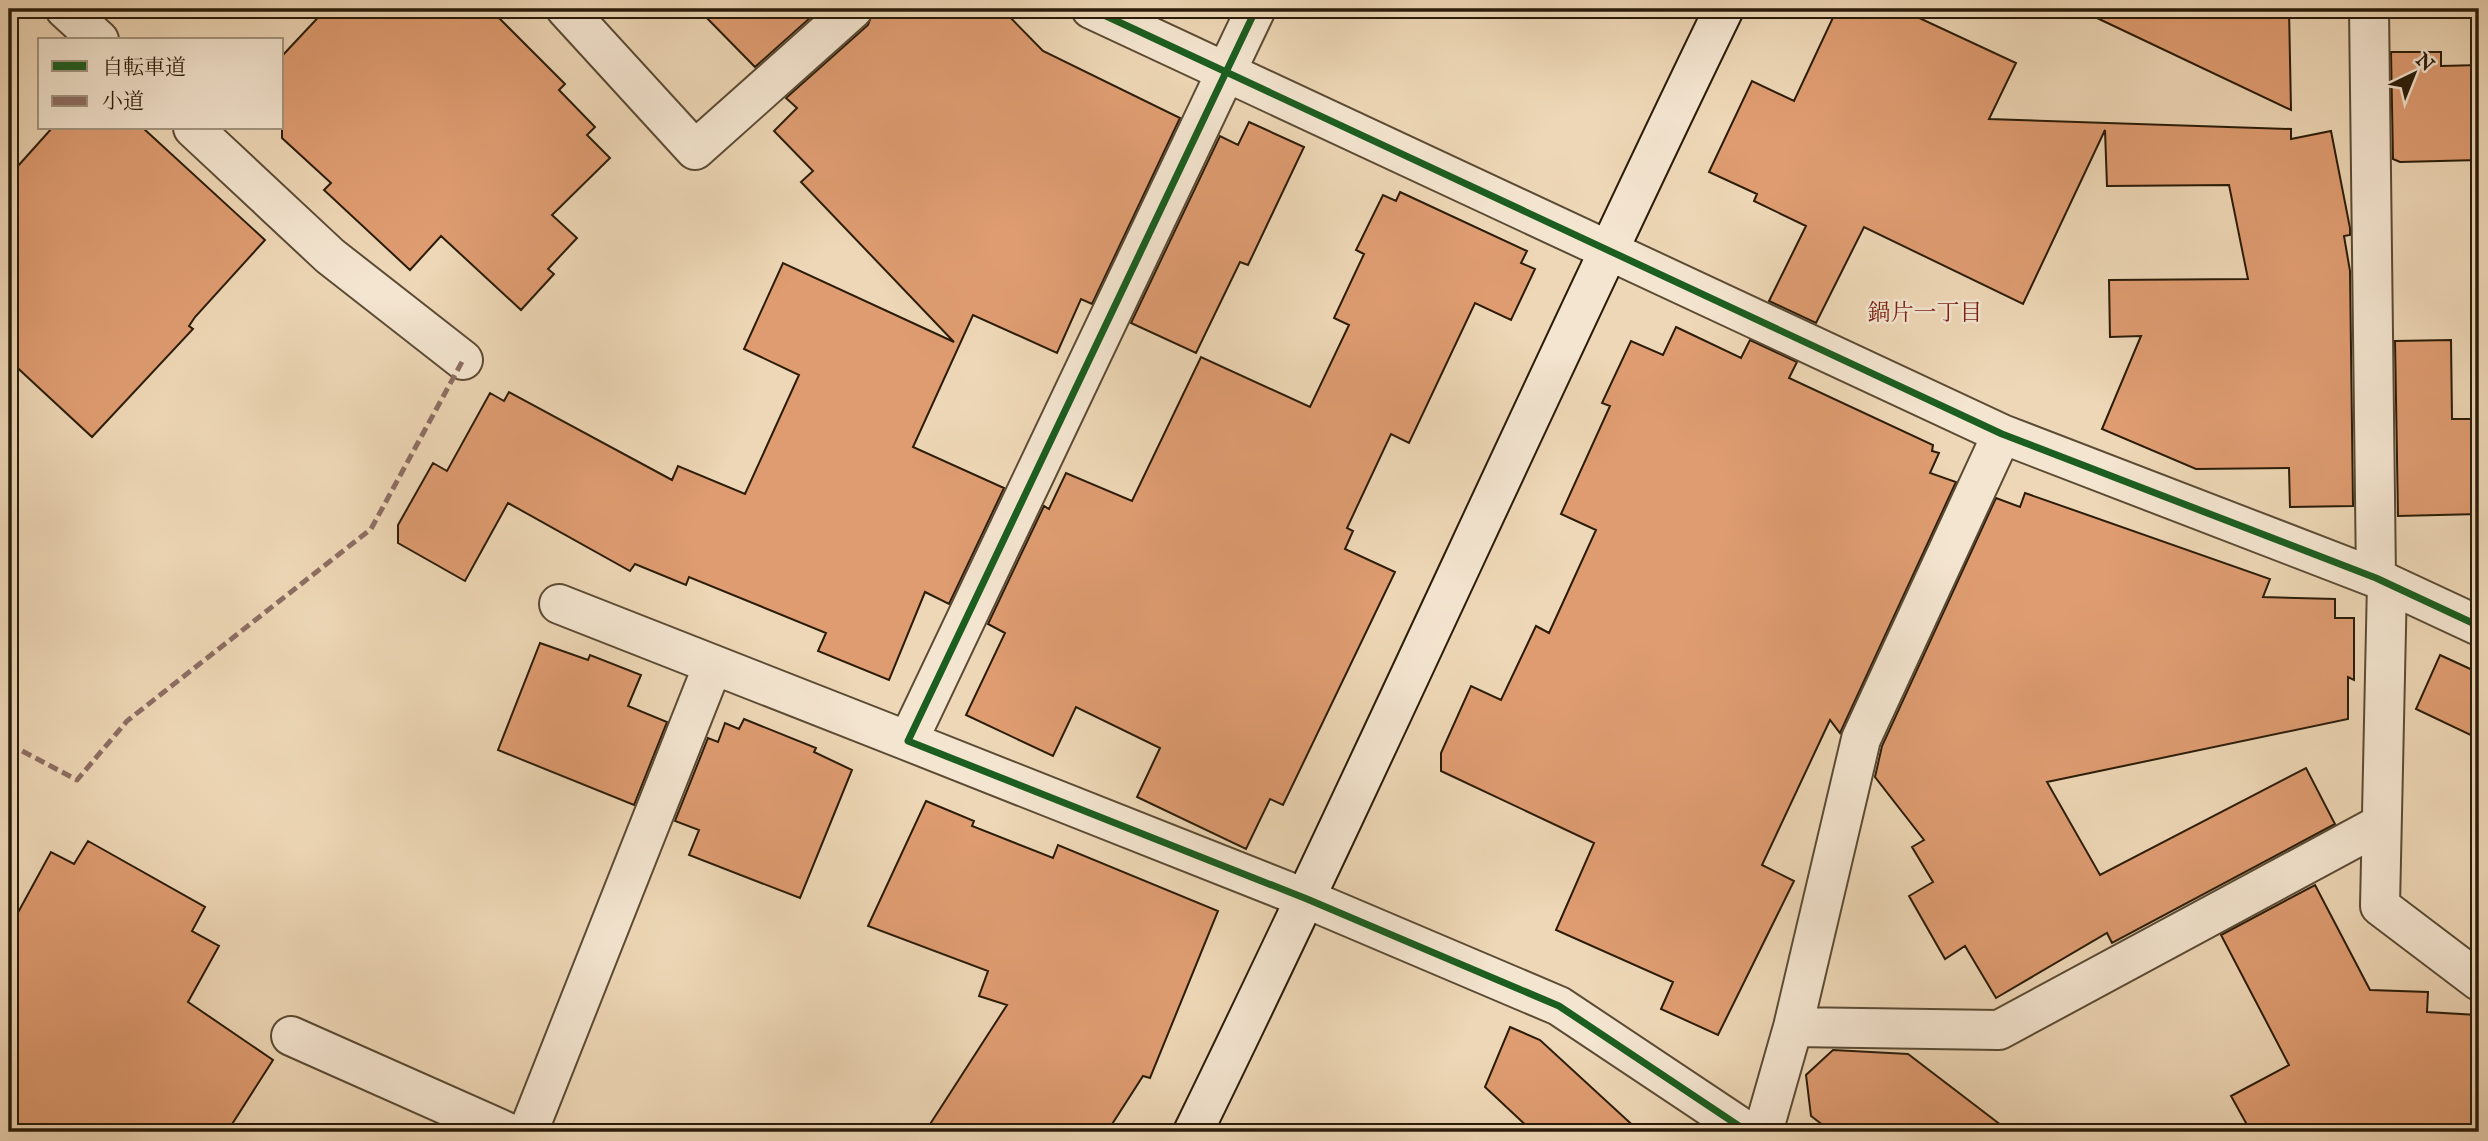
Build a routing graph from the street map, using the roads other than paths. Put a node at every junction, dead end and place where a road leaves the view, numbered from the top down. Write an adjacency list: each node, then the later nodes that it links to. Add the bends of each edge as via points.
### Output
1 (65, 9): 8 (street)
2 (566, 9): 3 (street, via 695,150)
3 (853, 9)
4 (1091, 9): 9 (street)
5 (1256, 9): 9 (street)
6 (1724, 9): 11 (street)
7 (2370, 9): 14 (street)
8 (97, 38)
9 (1227, 71): 11 (street); 18 (street)
10 (194, 130): 12 (street, via 330,256)
11 (1607, 250): 13 (street); 20 (street)
12 (463, 360)
13 (2002, 434): 14 (street); 22 (street, via 1861,739)
14 (2382, 581): 16 (street); 19 (street)
15 (559, 604): 17 (street)
16 (2479, 626)
17 (712, 665): 18 (street); 25 (street)
18 (908, 741): 20 (street)
19 (2381, 824): 21 (street, via 2380,906); 22 (street, via 1999,1030)
20 (1307, 899): 26 (street); 27 (street, via 1559,1006)
21 (2479, 981)
22 (1793, 1027): 28 (street)
23 (291, 1036): 24 (street)
24 (507, 1132)
25 (528, 1132)
26 (1193, 1132)
27 (1748, 1132)
28 (1763, 1132)

